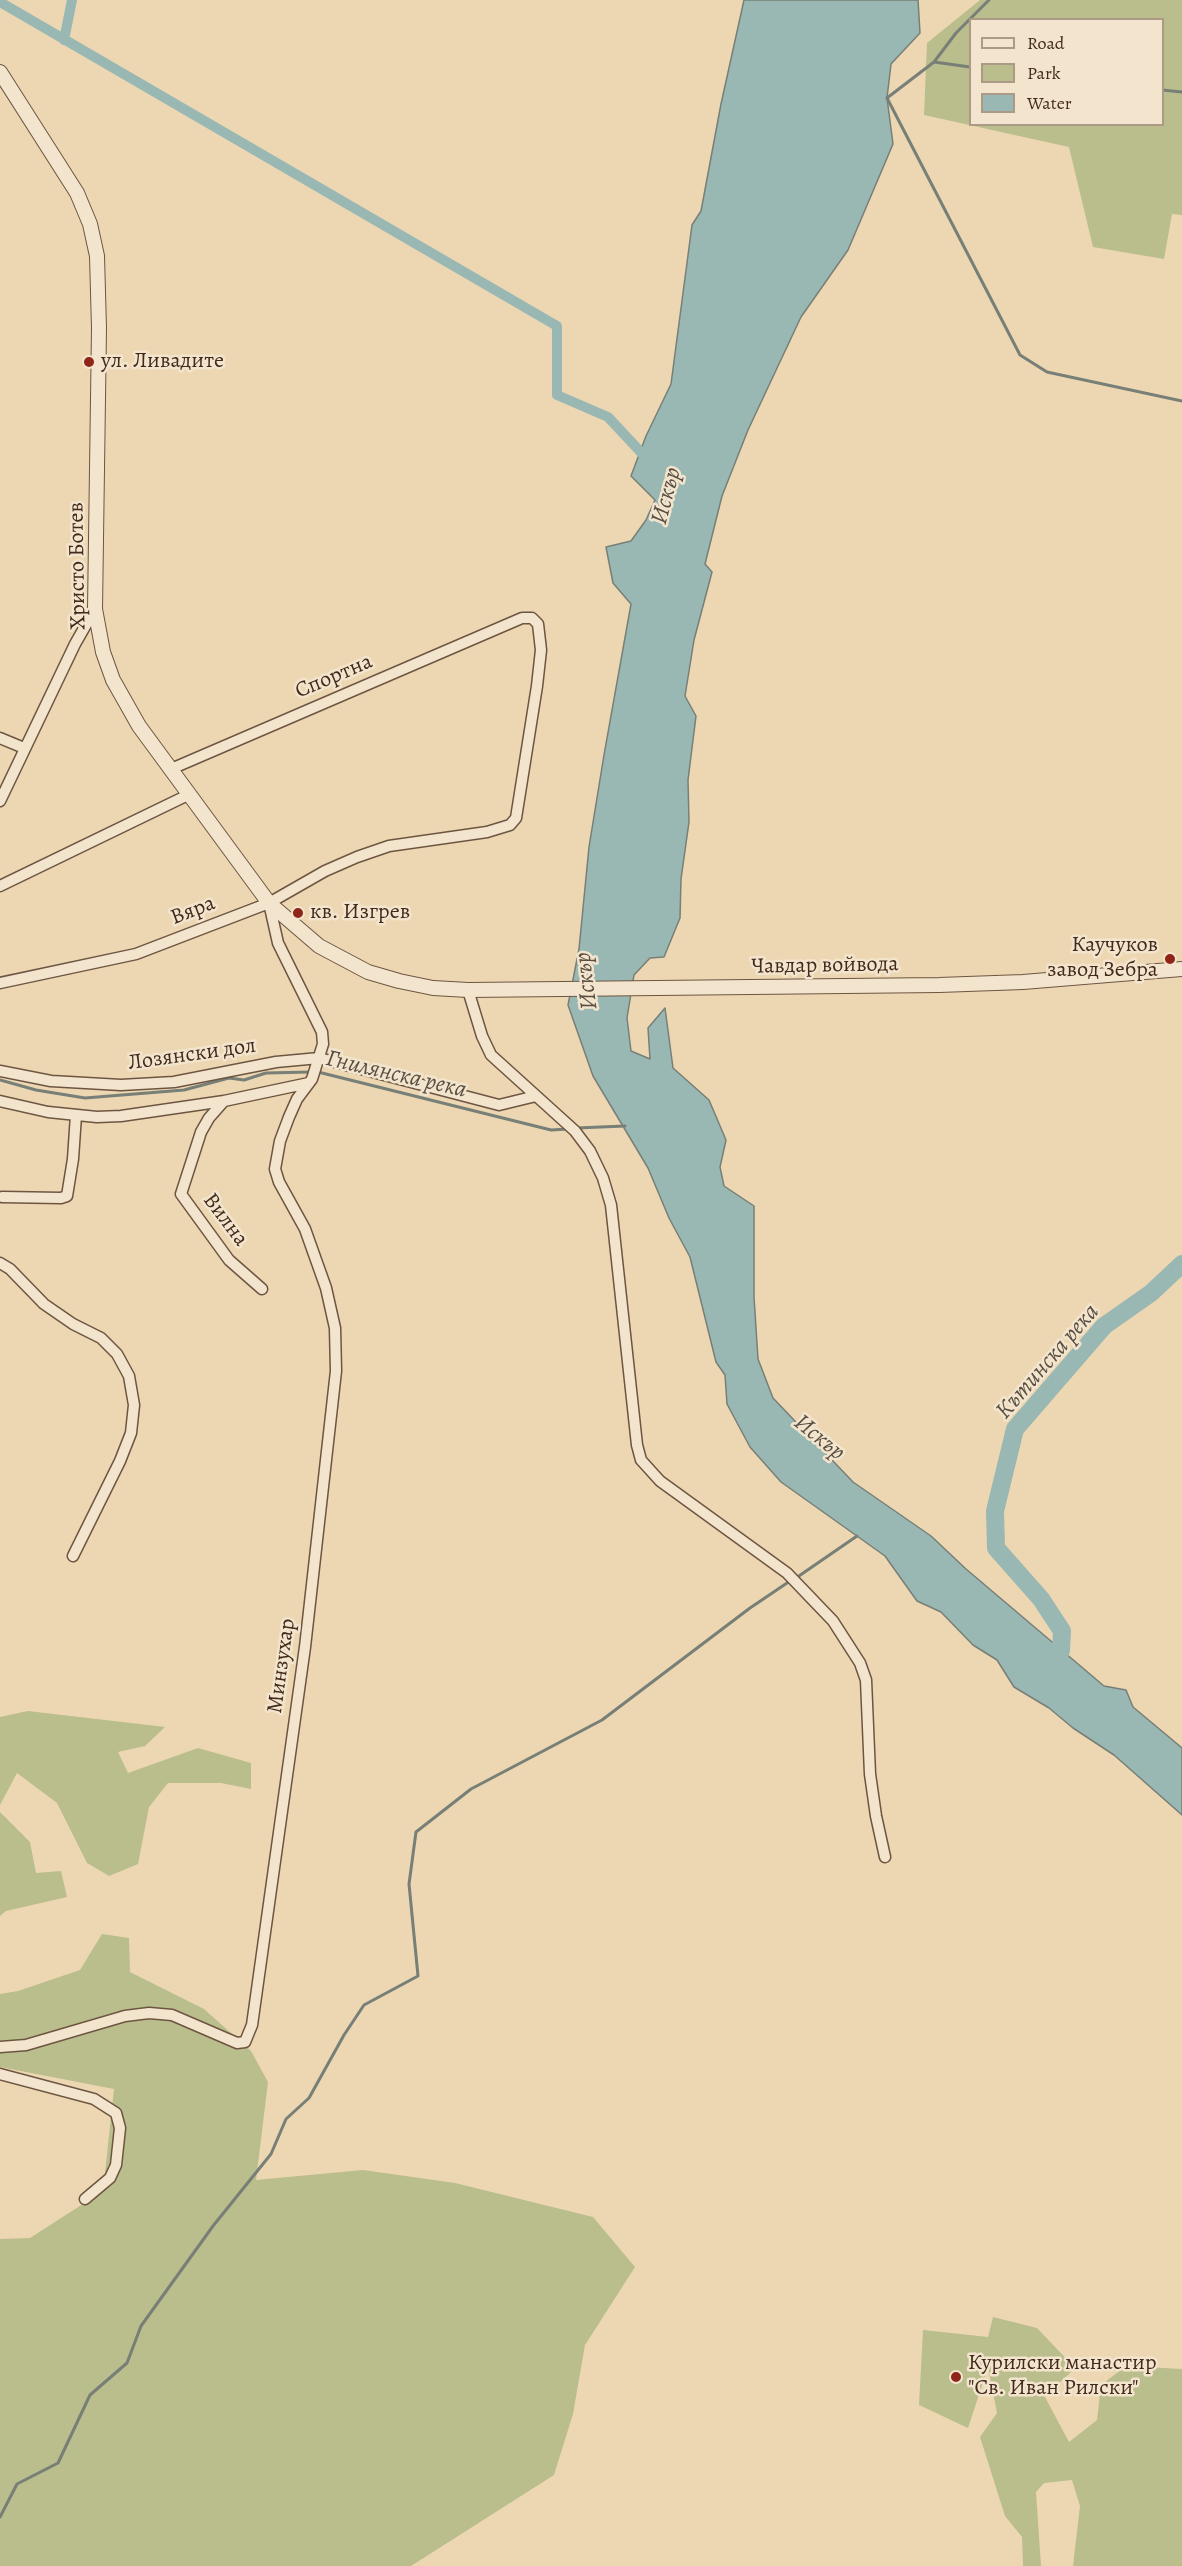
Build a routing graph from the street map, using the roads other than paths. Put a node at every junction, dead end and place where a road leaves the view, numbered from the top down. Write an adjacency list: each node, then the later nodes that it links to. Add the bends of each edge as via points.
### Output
1 (0, 72): 2 (street, Христо Ботев, via 77,194 90,224 97,256)
2 (95, 609): 5 (street); 6 (street, Христо Ботев, via 113,680 139,726)
3 (512, 622): 6 (street, Спортна); 10 (street, Вяра, via 532,618 541,635 516,818 510,825 500,830 389,846 357,856)
4 (0, 738): 5 (street)
5 (24, 748): 8 (street)
6 (171, 768): 7 (street, Христо Ботев)
7 (190, 794): 9 (street); 10 (street, Христо Ботев)
8 (0, 801)
9 (0, 886)
10 (269, 903): 12 (street, Вяра, via 136,954); 13 (street, Чавдар войвода, via 319,946 368,972 433,988); 14 (street, Христо Ботев, via 278,943 322,1032)
11 (1182, 969): 13 (street, Чавдар войвода, via 1023,982)
12 (0, 983)
13 (468, 990): 17 (street, via 491,1055)
14 (318, 1061): 15 (street, Лозянски дол, via 276,1062 174,1082 121,1085 51,1081); 16 (street, Минзухар); 17 (street, Лозянски дол, via 499,1105)
15 (0, 1071)
16 (311, 1081): 19 (street, Лозянски дол); 27 (street, Минзухар, via 289,1117 275,1169 305,1229 326,1288 335,1328 336,1371 305,1647 249,2037 237,2043 172,2015 149,2013 125,2016 26,2045)
17 (536, 1096): 26 (street, via 575,1131 590,1151 611,1205 641,1460 660,1481 787,1573 849,1642 860,1663 866,1680 870,1774)
18 (0, 1101): 20 (street, Лозянски дол)
19 (224, 1101): 20 (street, Лозянски дол, via 121,1116); 24 (street, Вилна, via 201,1132 181,1194 229,1260)
20 (76, 1115): 21 (street, via 67,1196)
21 (2, 1197)
22 (0, 1263): 23 (street)
23 (5, 1270): 25 (street, via 44,1304 109,1346 129,1376 134,1406 131,1433)
24 (262, 1288)
25 (73, 1556)
26 (885, 1857)
27 (0, 2047)
28 (0, 2074): 29 (street, via 94,2099 117,2113 120,2128 116,2165 110,2178)
29 (85, 2199)

